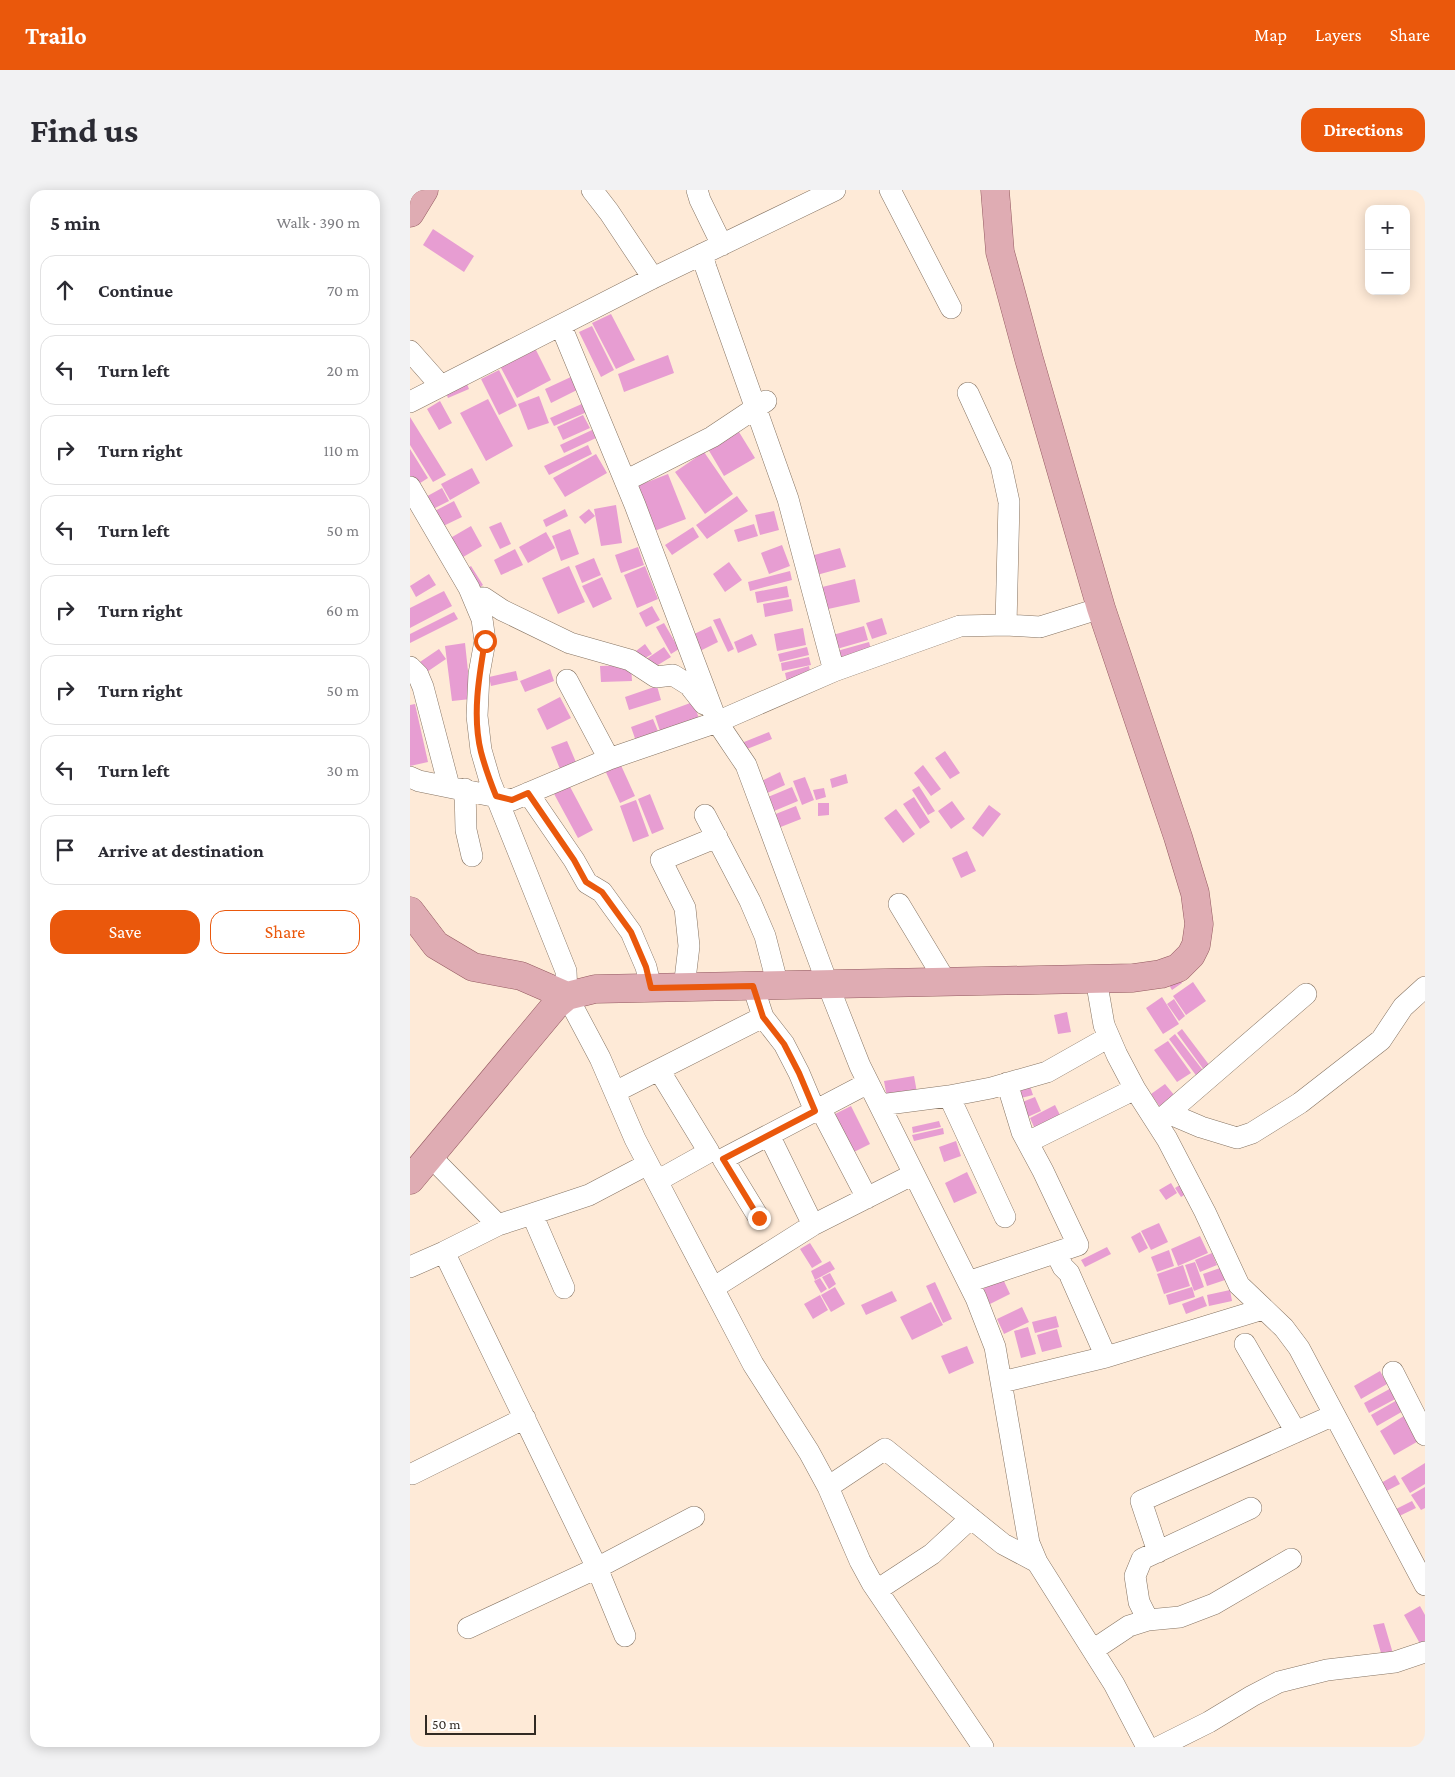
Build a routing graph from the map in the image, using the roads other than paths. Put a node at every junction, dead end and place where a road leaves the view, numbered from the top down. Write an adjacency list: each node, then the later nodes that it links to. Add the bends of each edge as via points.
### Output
1 (424, 190): 7 (main road)
2 (592, 190): 10 (street)
3 (697, 190): 8 (street)
4 (835, 190): 8 (street)
5 (890, 190): 11 (street)
6 (995, 190): 21 (main road, via 1000,252)
7 (410, 213)
8 (722, 245): 9 (street)
9 (702, 254): 10 (street); 17 (street)
10 (653, 278): 12 (street)
11 (951, 308)
12 (561, 326): 14 (street); 18 (street)
13 (410, 351): 14 (street)
14 (441, 386): 16 (street)
15 (968, 393): 22 (street, via 1001,465 1009,502)
16 (410, 402)
17 (761, 404): 18 (street, via 712,437); 24 (street)
18 (625, 481): 26 (street)
19 (410, 487): 20 (street)
20 (473, 597): 26 (street, via 484,598 570,643 630,660 656,676 672,676 689,685); 31 (street, via 482,619 485,641 477,716 480,750)
21 (1101, 608): 22 (street, via 1040,627); 37 (main road, via 1178,837 1199,924 1191,956 1178,968 1133,978)
22 (1006, 625): 24 (street, via 960,626)
23 (410, 667): 29 (street, via 423,687)
24 (834, 671): 26 (street)
25 (567, 680): 27 (street)
26 (717, 722): 27 (street); 39 (street, via 746,765)
27 (608, 759): 30 (street)
28 (410, 777): 29 (street)
29 (457, 788): 31 (street); 34 (street)
30 (528, 793): 31 (street, via 512,800); 42 (street, via 586,882 602,892 631,932)
31 (496, 796): 45 (street, via 566,971)
32 (705, 815): 33 (street)
33 (717, 837): 40 (street, via 764,936); 43 (street, via 661,860 684,908 689,946)
34 (472, 856)
35 (899, 904): 38 (street)
36 (410, 911): 45 (main road, via 436,944 473,967 521,976)
37 (1096, 979): 38 (main road); 47 (street)
38 (946, 982): 39 (main road)
39 (828, 985): 40 (main road); 49 (street)
40 (765, 986): 43 (main road); 46 (street)
41 (1425, 987): 56 (street, via 1404,1007 1381,1040 1300,1103 1252,1133 1237,1138)
42 (651, 988): 43 (main road); 45 (main road, via 595,990)
43 (684, 988)
44 (1306, 994): 56 (street)
45 (567, 996): 52 (street); 59 (main road, via 555,1006)
46 (763, 1017): 48 (street); 55 (street, via 784,1044)
47 (1109, 1037): 50 (street, via 1047,1072); 51 (street)
48 (659, 1070): 52 (street); 60 (street, via 709,1152)
49 (868, 1083): 54 (street); 55 (street)
50 (1008, 1083): 53 (street); 58 (street)
51 (1135, 1089): 56 (street); 58 (street)
52 (615, 1092): 60 (street)
53 (950, 1096): 54 (street); 65 (street)
54 (880, 1105): 61 (street)
55 (818, 1110): 57 (street); 63 (street)
56 (1162, 1118): 75 (street, via 1239,1285)
57 (769, 1135): 66 (street, via 723,1159); 68 (street)
58 (1028, 1142): 70 (street, via 1078,1245)
59 (430, 1156): 62 (main road); 67 (street)
60 (653, 1173): 64 (street); 74 (street)
61 (914, 1174): 63 (street); 72 (street)
62 (410, 1180)
63 (867, 1198): 68 (street)
64 (532, 1214): 67 (street); 73 (street)
65 (1005, 1216)
66 (759, 1218)
67 (498, 1225): 69 (street)
68 (813, 1225): 74 (street)
69 (444, 1252): 71 (street); 81 (street)
70 (1056, 1253): 72 (street); 77 (street, via 1069,1273)
71 (410, 1266)
72 (968, 1282): 79 (street, via 995,1347)
73 (564, 1288)
74 (713, 1288): 85 (street, via 753,1364)
75 (1263, 1308): 77 (street); 80 (street, via 1299,1348)
76 (1245, 1344): 82 (street)
77 (1106, 1357): 79 (street)
78 (1393, 1372): 83 (street)
79 (1002, 1382): 91 (street, via 1029,1543)
80 (1334, 1415): 82 (street); 93 (street)
81 (525, 1418): 84 (street); 92 (street)
82 (1296, 1432): 89 (street, via 1141,1501)
83 (1425, 1435)
84 (412, 1474)
85 (828, 1487): 88 (street, via 885,1449); 94 (street, via 860,1561)
86 (1251, 1508): 89 (street)
87 (694, 1517): 92 (street)
88 (971, 1518): 91 (street, via 1003,1544); 94 (street, via 932,1554)
89 (1158, 1552): 95 (street, via 1142,1559 1135,1576 1139,1602)
90 (1292, 1559): 95 (street, via 1214,1604 1180,1617)
91 (1036, 1562): 98 (street)
92 (597, 1568): 96 (street); 97 (street)
93 (1425, 1585)
94 (877, 1590): 100 (street)
95 (1148, 1620): 98 (street, via 1129,1626)
96 (468, 1628)
97 (625, 1636)
98 (1093, 1650): 101 (street)
99 (1425, 1652): 102 (street, via 1396,1662 1327,1670 1279,1682)
100 (983, 1747)
101 (1148, 1747)
102 (1160, 1747)

